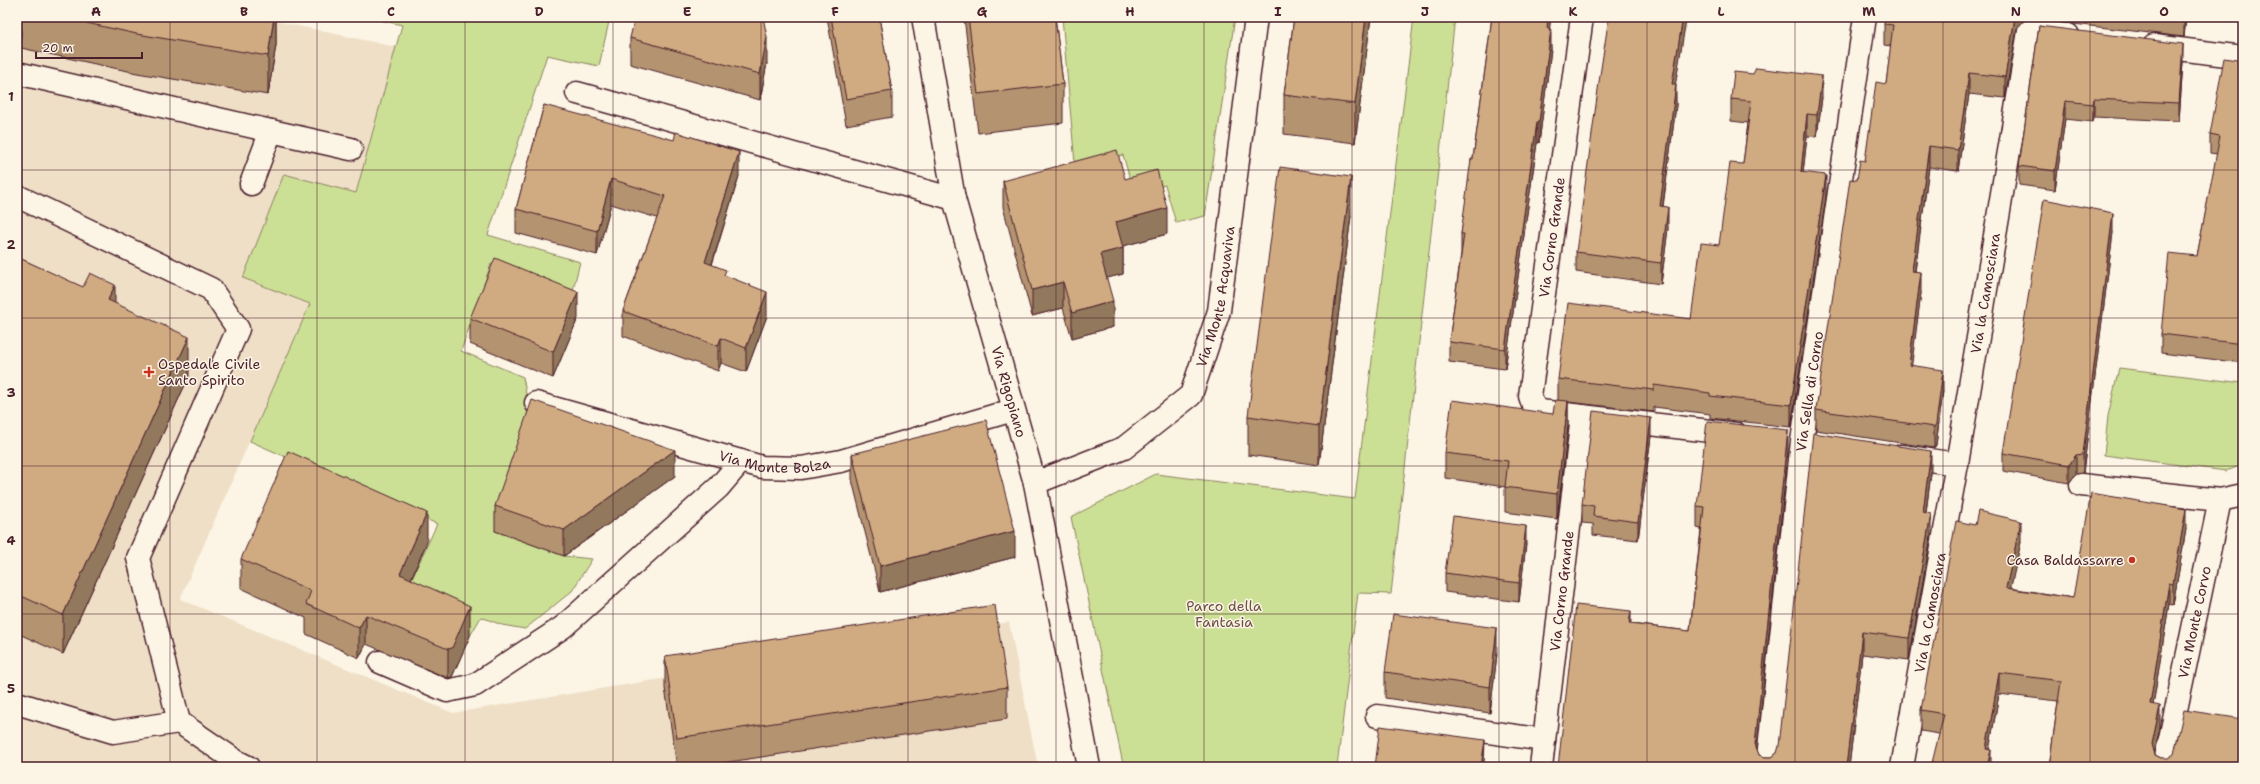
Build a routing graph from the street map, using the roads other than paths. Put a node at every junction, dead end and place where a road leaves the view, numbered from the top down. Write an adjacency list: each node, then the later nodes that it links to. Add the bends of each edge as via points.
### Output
1 (923, 17): 14 (street, Via Rigopiano)
2 (1256, 17): 25 (street, Via Monte Acquaviva, via 1219,311 1192,395 1124,448)
3 (1582, 17): 17 (street, Via Corno Grande, via 1530,396 1533,405 1540,411)
4 (1865, 17): 20 (street, Via Sella di Corno)
5 (2084, 37): 24 (street, Via la Camosciara, via 2029,31)
6 (2132, 43): 7 (street)
7 (2243, 56)
8 (17, 73): 10 (street)
9 (578, 93): 14 (street)
10 (271, 131): 11 (street); 12 (street)
11 (351, 149)
12 (250, 184)
13 (17, 196): 32 (street, via 211,289 238,329 138,558)
14 (954, 199): 16 (street, Via Rigopiano)
15 (536, 403): 23 (street, Via Monte Bolza)
16 (1013, 410): 23 (street, Via Monte Bolza, via 841,461 801,468 762,467); 25 (street, Via Rigopiano)
17 (1582, 416): 18 (street, Via Corno Grande); 33 (street, Via Corno Grande)
18 (1755, 436)
19 (1778, 439): 20 (street)
20 (1802, 441): 21 (street); 37 (street, Via Sella di Corno)
21 (1825, 445)
22 (1880, 453): 24 (street)
23 (741, 461): 29 (street, via 719,487 562,628 474,685 447,691)
24 (1957, 464): 38 (street, Via la Camosciara)
25 (1035, 484): 35 (street, Via Rigopiano)
26 (2082, 485): 28 (street)
27 (2243, 495): 28 (street)
28 (2220, 500): 39 (street, Via Monte Corvo)
29 (380, 662)
30 (17, 703): 32 (street, via 114,732)
31 (1377, 716): 33 (street)
32 (179, 722): 34 (street)
33 (1544, 740): 36 (street, Via Corno Grande)
34 (248, 767)
35 (1089, 767)
36 (1541, 767)
37 (1767, 767)
38 (1902, 767)
39 (2164, 767)

